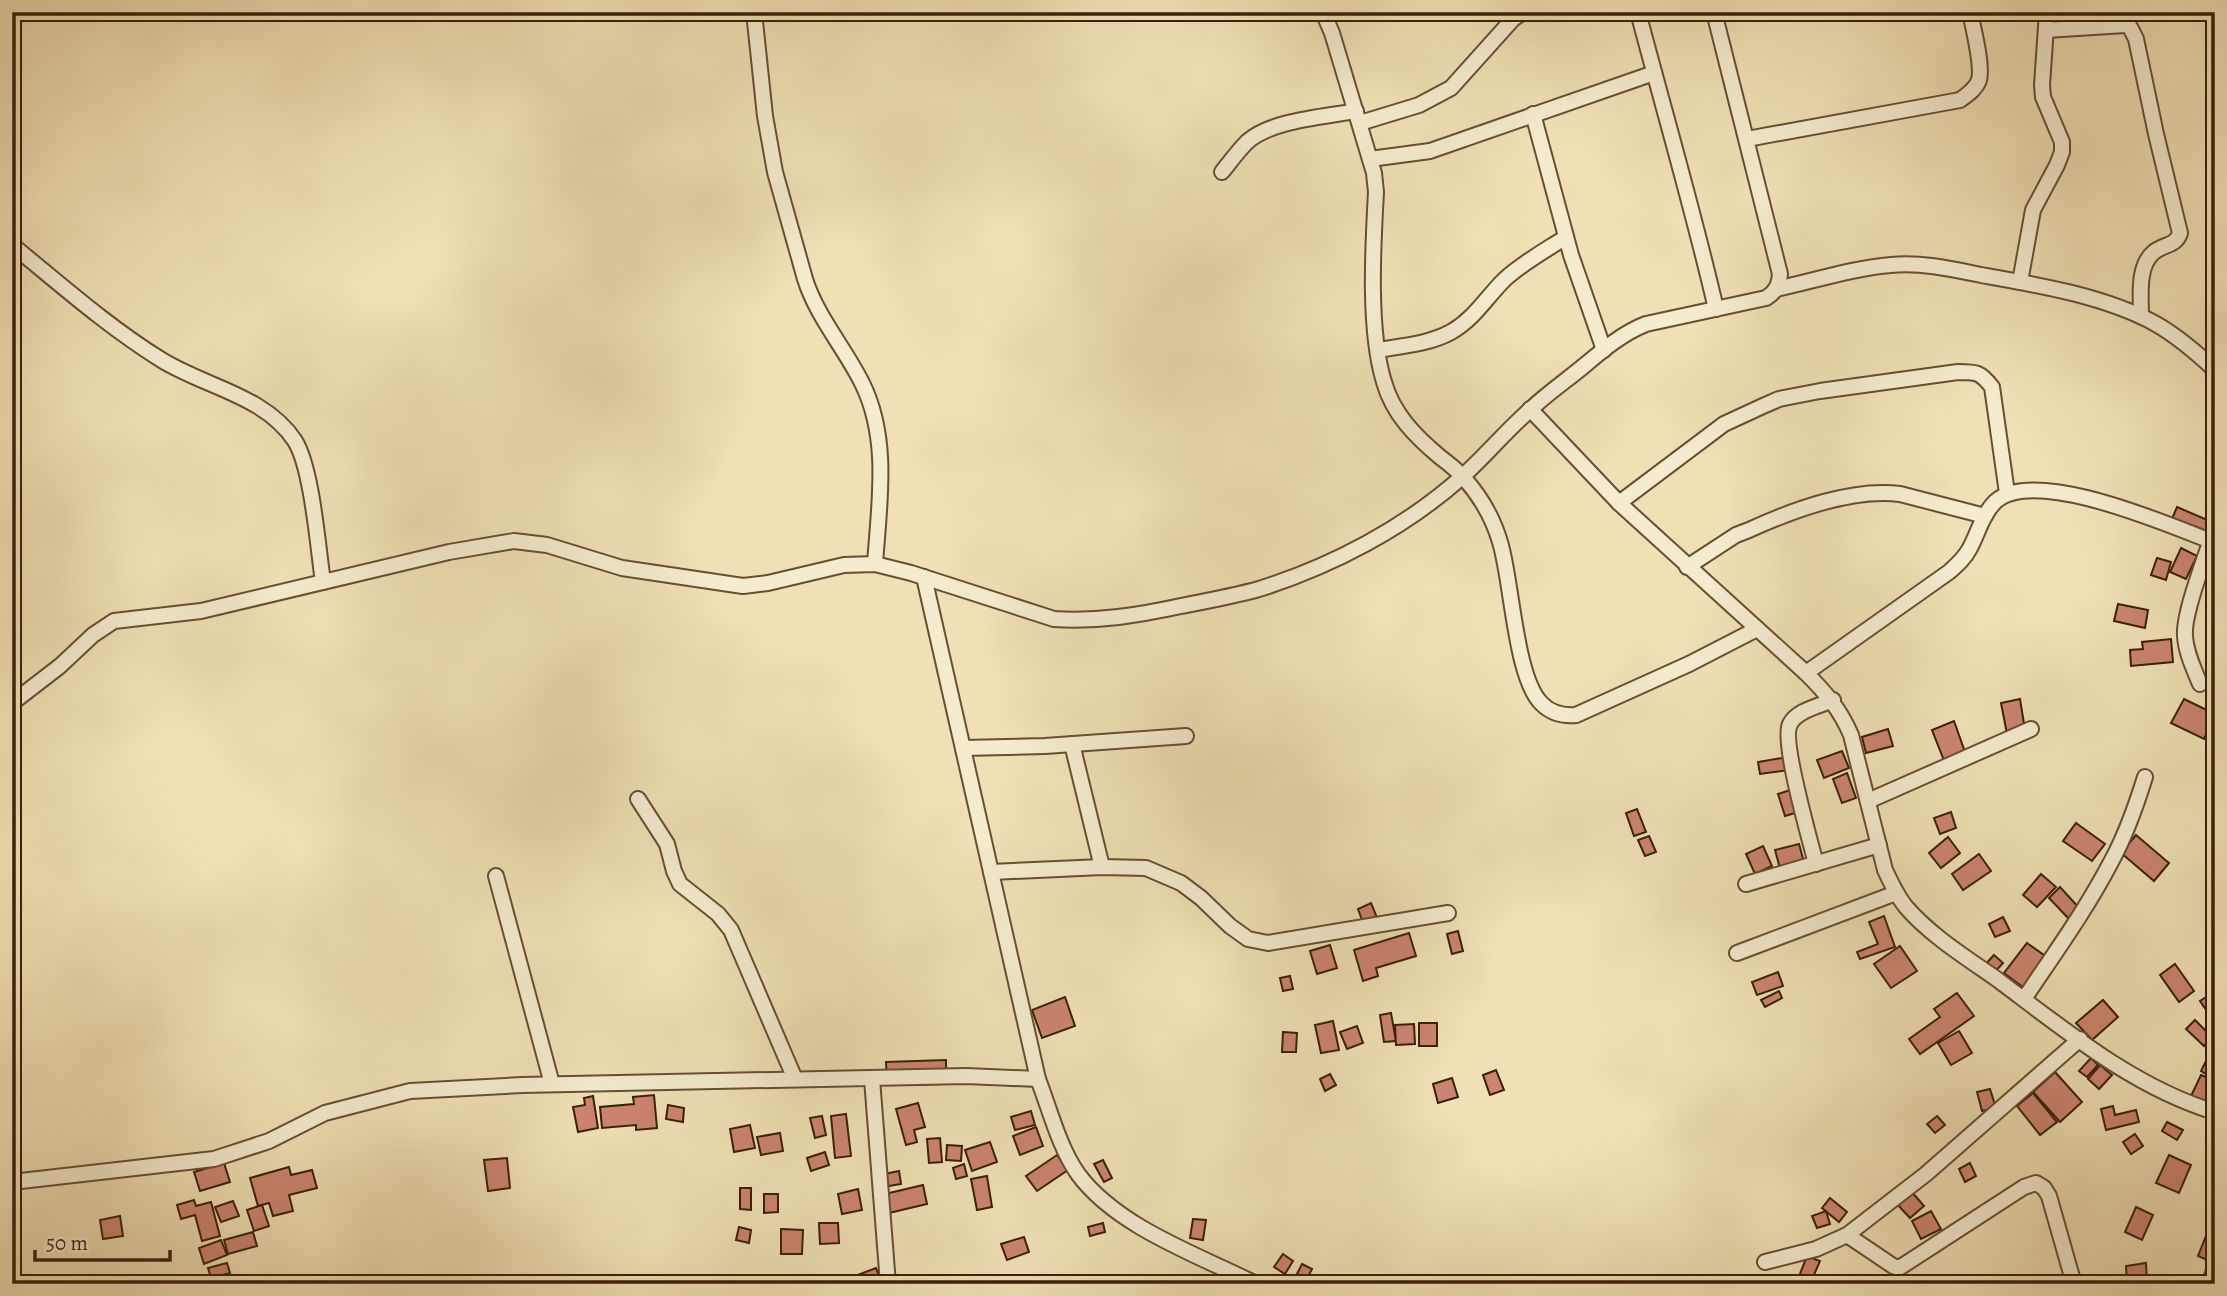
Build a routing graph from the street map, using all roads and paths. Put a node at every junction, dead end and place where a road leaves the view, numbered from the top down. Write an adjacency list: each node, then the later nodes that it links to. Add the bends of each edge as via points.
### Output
1 (754, 12): 30 (street, via 775,172 805,279 877,421 880,464)
2 (1323, 12): 11 (street)
3 (1523, 12): 11 (street, via 1451,88 1419,105)
4 (1638, 12): 9 (street)
5 (1714, 12): 12 (street)
6 (1970, 12): 12 (street, via 1980,79 1960,100)
7 (2047, 12): 8 (street)
8 (2046, 30): 17 (street, via 2043,97 2062,152 2033,210); 20 (street, via 2125,25 2136,39 2180,233 2174,243 2156,250 2145,264)
9 (1654, 73): 10 (street); 19 (street)
10 (1533, 114): 13 (street, via 1430,151); 15 (street)
11 (1358, 117): 13 (street); 14 (street, via 1287,124 1260,134 1247,142)
12 (1747, 139): 18 (street, via 1780,274)
13 (1370, 159): 21 (street, via 1376,192)
14 (1222, 172)
15 (1566, 237): 21 (street, via 1506,278 1476,314 1449,333); 22 (street)
16 (12, 245): 33 (street, via 148,351 255,404 284,427 303,464)
17 (2020, 282): 18 (street, via 1951,269 1894,265); 20 (street)
18 (1776, 289): 19 (street, via 1766,298)
19 (1716, 309): 22 (street, via 1639,327)
20 (2141, 316): 23 (street)
21 (1378, 350): 25 (street, via 1391,402 1405,424)
22 (1604, 350): 24 (street)
23 (2215, 370)
24 (1530, 409): 25 (street); 27 (street)
25 (1463, 476): 32 (street, via 1382,533 1307,572 1256,589 1139,615 1091,621 1054,619); 34 (street, via 1495,525 1526,673 1541,704 1554,713 1566,716 1591,710)
26 (2007, 494): 27 (street, via 1992,387 1976,372 1820,391 1746,412); 28 (street); 29 (street, via 2038,491 2101,501)
27 (1619, 503): 31 (street)
28 (1985, 516): 31 (street, via 1888,492 1849,496 1756,526); 35 (street, via 1969,551 1949,572)
29 (2213, 535): 36 (street, via 2185,633)
30 (875, 564): 32 (street); 33 (street, via 844,565 743,586 622,568 547,545 514,541)
31 (1688, 567): 34 (street)
32 (924, 577): 42 (street)
33 (323, 582): 38 (street, via 201,611 114,621)
34 (1757, 629): 35 (street)
35 (1805, 673): 37 (street)
36 (2200, 684)
37 (1833, 700): 45 (street, via 1851,735); 47 (street, via 1795,717 1788,731)
38 (12, 703)
39 (2031, 729): 45 (street)
40 (1186, 736): 41 (street)
41 (1072, 744): 42 (street); 48 (street)
42 (963, 748): 49 (street)
43 (2146, 776): 55 (street, via 2112,861)
44 (638, 800): 57 (street, via 667,844 680,884 718,914 730,930)
45 (1868, 801): 46 (street)
46 (1879, 845): 47 (street); 52 (street)
47 (1816, 864): 51 (street)
48 (1102, 867): 49 (street); 53 (street, via 1146,868 1166,876 1201,898 1248,939 1268,943)
49 (991, 872): 59 (street)
50 (496, 876): 60 (street)
51 (1746, 884)
52 (1896, 893): 54 (street); 55 (street, via 1947,943)
53 (1448, 913)
54 (1737, 953)
55 (2024, 999): 56 (street)
56 (2080, 1039): 61 (street, via 2162,1093); 63 (street, via 1926,1174)
57 (795, 1079): 58 (street); 60 (street)
58 (872, 1079): 59 (street); 66 (street)
59 (1038, 1079): 67 (street, via 1065,1151 1097,1197 1160,1237)
60 (552, 1084): 62 (street, via 410,1091 325,1113 269,1141 214,1158)
61 (2215, 1112)
62 (12, 1182)
63 (1847, 1235): 64 (street, via 1816,1249); 68 (street, via 1899,1268 2036,1183 2049,1196)
64 (1765, 1262)
65 (2215, 1268): 69 (street)
66 (888, 1284)
67 (1256, 1284)
68 (2074, 1284)
69 (2208, 1284)

